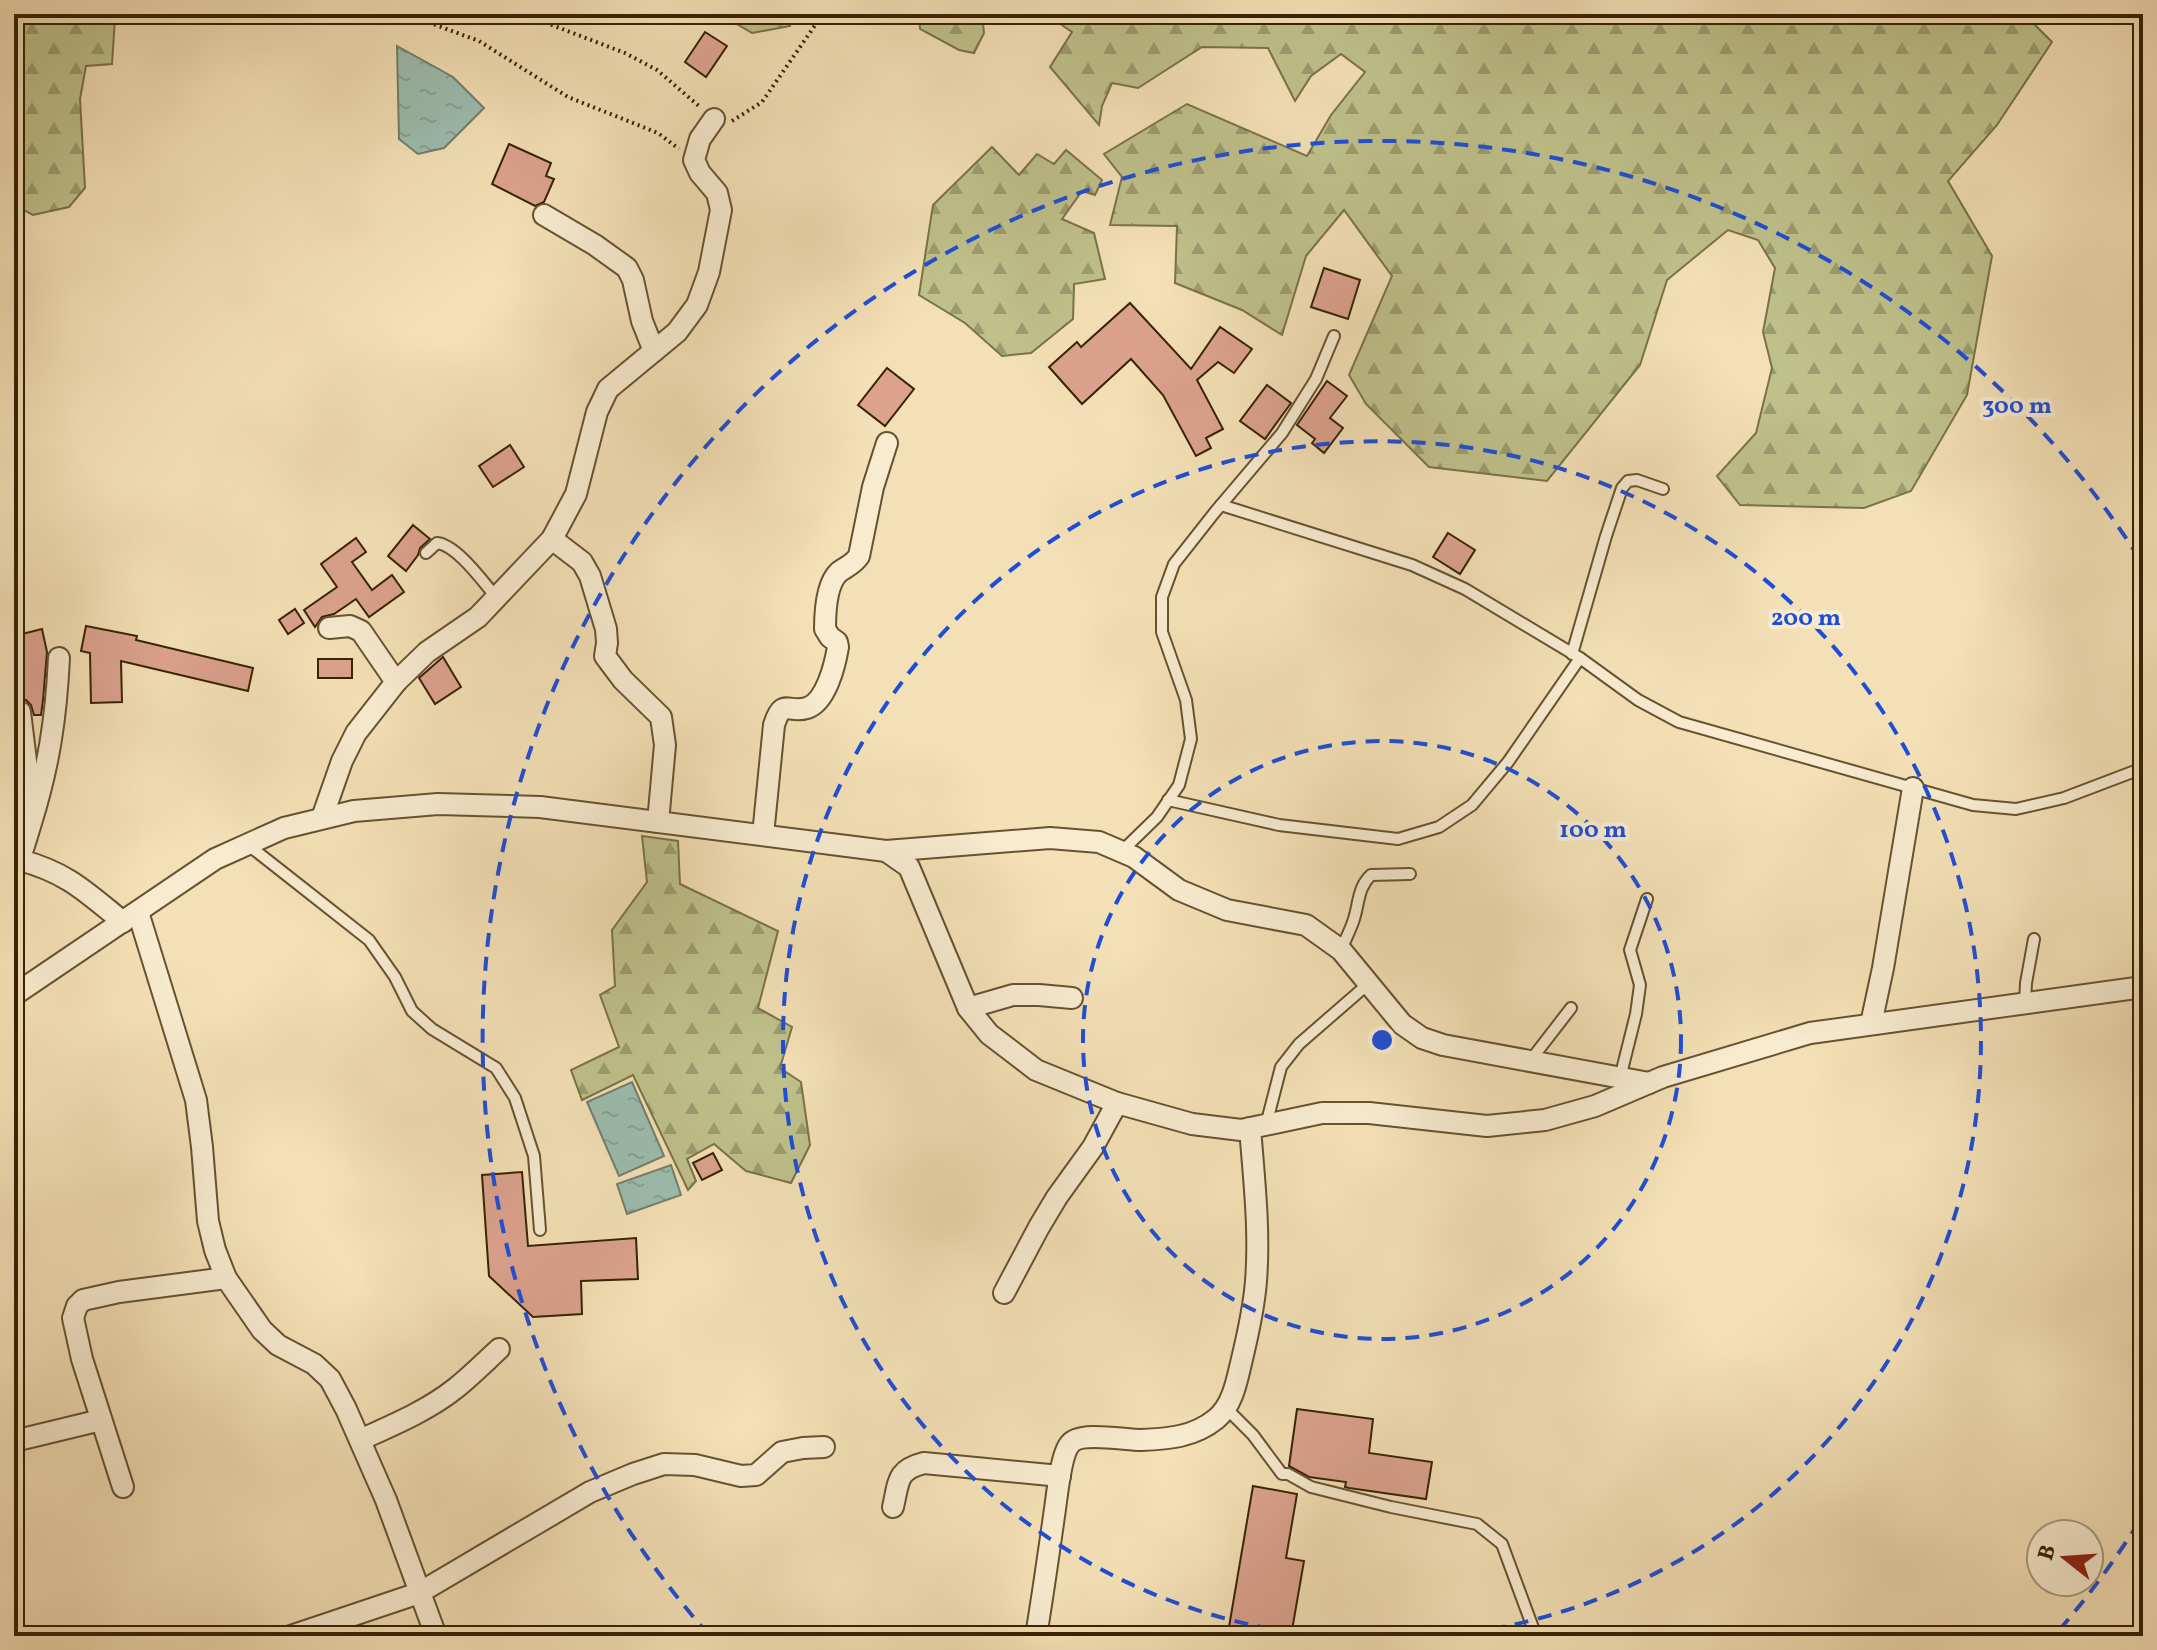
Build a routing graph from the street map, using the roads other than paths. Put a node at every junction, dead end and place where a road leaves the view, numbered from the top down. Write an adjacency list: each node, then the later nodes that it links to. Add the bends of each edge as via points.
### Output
1 (714, 119): 4 (street, via 694,160 717,193 721,210 709,272 697,305)
2 (544, 215): 4 (street, via 627,268)
3 (1334, 336): 7 (lane, via 1316,379 1282,433)
4 (654, 351): 8 (street, via 608,389 576,494)
5 (887, 443): 22 (street, via 859,556 836,576 830,591 825,629 838,647 825,691 811,707 785,707 777,714)
6 (1663, 489): 13 (lane, via 1637,480 1622,488)
7 (1218, 508): 13 (lane, via 1412,565 1465,589); 18 (lane, via 1174,564 1162,597 1162,632 1186,700 1191,739 1179,785)
8 (552, 539): 10 (street); 21 (street, via 582,562 590,576 606,629 605,656 661,717 665,745)
9 (426, 553): 10 (lane, via 437,543 445,545)
10 (497, 598): 14 (street)
11 (329, 628): 14 (street, via 361,631)
12 (59, 658): 19 (street, via 51,746)
13 (1576, 659): 17 (lane, via 1679,722); 18 (lane, via 1508,762 1472,805 1439,827 1398,839 1279,825)
14 (396, 682): 20 (street, via 356,733)
15 (20, 712): 19 (street)
16 (2143, 768): 17 (lane, via 2064,798 2016,809 1973,805)
17 (1913, 788): 39 (street)
18 (1168, 800): 25 (lane)
19 (33, 818): 26 (street)
20 (322, 818): 21 (street, via 438,804 540,807); 23 (street)
21 (658, 822): 22 (street)
22 (763, 835): 24 (street)
23 (247, 844): 29 (street, via 215,859); 45 (lane, via 369,940 412,1011 432,1029 496,1068 515,1098 534,1156)
24 (886, 851): 25 (street, via 1050,838 1099,842); 37 (street, via 909,867)
25 (1121, 852): 31 (street, via 1179,890 1227,910 1306,925)
26 (16, 867): 29 (street, via 53,870)
27 (1410, 874): 31 (lane, via 1371,875 1366,880)
28 (1647, 899): 41 (lane, via 1630,950 1640,985)
29 (130, 917): 34 (street); 46 (street, via 196,1100 208,1221)
30 (2034, 939): 36 (lane)
31 (1341, 950): 32 (street)
32 (1368, 984): 40 (street, via 1402,1024 1422,1038); 44 (lane, via 1299,1044 1281,1067)
33 (2143, 987): 36 (street)
34 (14, 995)
35 (1072, 998): 37 (street, via 1013,995)
36 (2025, 1002): 39 (street)
37 (968, 1008): 43 (street, via 989,1034 1036,1070)
38 (1571, 1008): 40 (lane)
39 (1871, 1024): 42 (street, via 1810,1033)
40 (1530, 1061): 41 (street)
41 (1620, 1078): 42 (street)
42 (1649, 1083): 44 (street, via 1545,1120 1487,1126 1322,1113)
43 (1117, 1103): 44 (street, via 1192,1124); 47 (street)
44 (1258, 1127): 49 (street, via 1256,1282 1237,1384)
45 (540, 1230)
46 (226, 1278): 50 (street, via 119,1292 77,1306 75,1330); 51 (street, via 262,1330 330,1379)
47 (1004, 1293)
48 (499, 1349): 51 (street, via 434,1403)
49 (1226, 1408): 54 (street, via 1190,1434 1076,1439 1068,1446); 61 (lane, via 1282,1474 1311,1487 1477,1524 1502,1544)
50 (101, 1420): 52 (street); 55 (street)
51 (360, 1440): 57 (street)
52 (14, 1441)
53 (824, 1447): 57 (street, via 782,1452 756,1475 664,1464 633,1474 590,1492)
54 (1060, 1476): 56 (street, via 924,1463 901,1475); 60 (street)
55 (123, 1487)
56 (893, 1507)
57 (419, 1593): 58 (street); 59 (street)
58 (298, 1635)
59 (436, 1636)
60 (1036, 1636)
61 (1536, 1636)

